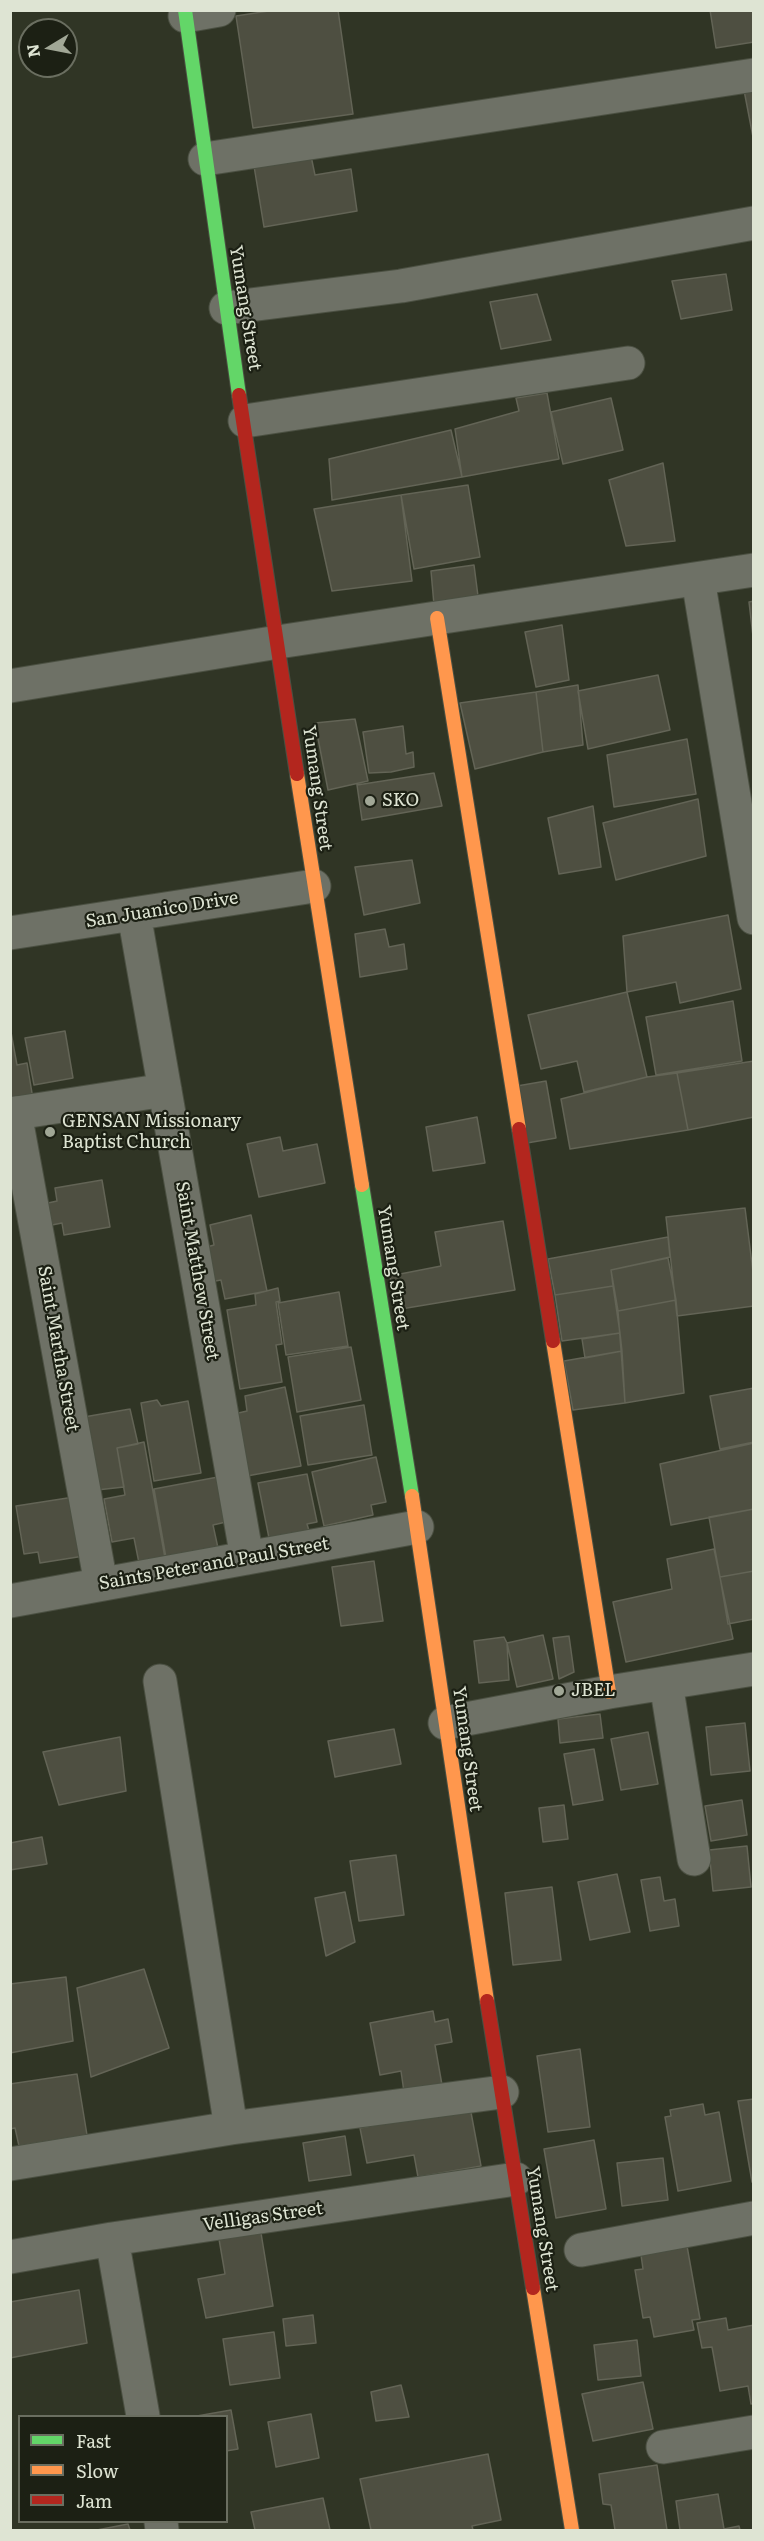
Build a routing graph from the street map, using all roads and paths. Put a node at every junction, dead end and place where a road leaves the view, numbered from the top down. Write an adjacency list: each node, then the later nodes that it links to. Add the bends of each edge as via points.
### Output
1 (219, 10): 2 (street)
2 (185, 14): 4 (main road, Yumang Street)
3 (753, 75): 4 (street)
4 (205, 159): 6 (main road, Yumang Street)
5 (753, 224): 6 (street, via 401,286)
6 (226, 308): 8 (main road, Yumang Street)
7 (628, 363): 8 (street)
8 (245, 421): 12 (main road, Yumang Street)
9 (753, 570): 10 (street)
10 (698, 579): 11 (street); 16 (street)
11 (437, 618): 12 (street); 27 (main road)
12 (278, 642): 13 (street); 14 (main road, Yumang Street)
13 (10, 686)
14 (314, 886): 15 (street, San Juanico Drive); 20 (main road, Yumang Street)
15 (134, 914): 17 (street, San Juanico Drive); 18 (street, Saint Matthew Street)
16 (753, 918)
17 (10, 933)
18 (165, 1090): 19 (street); 21 (street, Saint Matthew Street)
19 (13, 1113): 22 (street, Saint Martha Street)
20 (417, 1527): 21 (street, Saints Peter and Paul Street); 28 (main road, Yumang Street)
21 (248, 1558): 22 (street, Saints Peter and Paul Street)
22 (102, 1584): 23 (street, Saints Peter and Paul Street)
23 (10, 1600)
24 (753, 1669): 26 (street)
25 (160, 1681): 31 (street)
26 (666, 1683): 27 (street); 29 (street)
27 (609, 1692): 28 (street)
28 (445, 1724): 30 (main road, Yumang Street)
29 (694, 1859)
30 (502, 2092): 31 (street); 33 (main road, Yumang Street)
31 (231, 2128): 32 (street)
32 (10, 2164)
33 (516, 2179): 35 (street, Velligas Street); 41 (main road, Yumang Street)
34 (753, 2217): 36 (street)
35 (112, 2240): 37 (street, Velligas Street); 38 (street)
36 (581, 2250)
37 (10, 2257)
38 (142, 2415)
39 (753, 2432): 40 (street)
40 (663, 2447)
41 (572, 2530)

